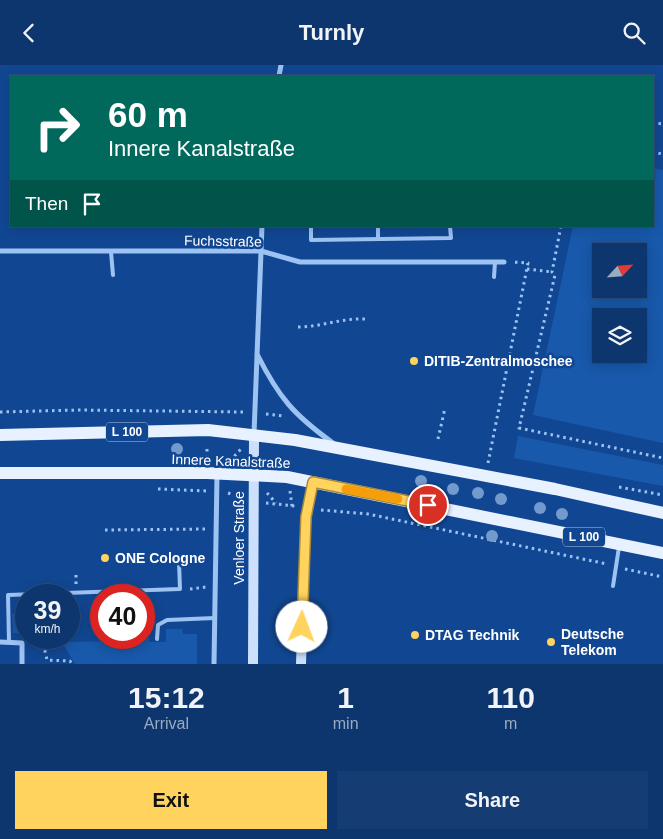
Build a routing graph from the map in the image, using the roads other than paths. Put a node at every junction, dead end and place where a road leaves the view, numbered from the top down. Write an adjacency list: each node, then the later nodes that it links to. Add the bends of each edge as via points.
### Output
1 (262, 227): 7 (street, Venloer Straße)
2 (311, 227): 5 (lane, via 311,240)
3 (378, 227): 5 (lane)
4 (450, 227): 5 (lane, via 451,238)
5 (378, 239)
6 (0, 251): 8 (street, Fuchsstraße)
7 (261, 251): 8 (street, Fuchsstraße); 9 (street, Fuchsstraße, via 300,262); 13 (street, Venloer Straße)
8 (111, 252): 11 (lane)
9 (495, 261): 10 (street, Fuchsstraße); 12 (lane)
10 (504, 262)
11 (113, 275)
12 (494, 277)
13 (256, 353): 15 (street, Venloer Straße); 16 (street, via 291,410)
14 (0, 435): 15 (main road, Innere Kanalstraße / L 100, via 208,431)
15 (254, 435): 16 (main road, Innere Kanalstraße / L 100); 19 (street, Venloer Straße)
16 (339, 448): 21 (main road, Innere Kanalstraße / L 100)
17 (0, 473): 18 (main road, Innere Kanalstraße / L 100)
18 (217, 474): 19 (main road, Innere Kanalstraße / L 100); 26 (street, Venloer Straße)
19 (254, 476): 20 (main road, Innere Kanalstraße / L 100); 32 (street, Venloer Straße)
20 (313, 482): 22 (main road, Innere Kanalstraße / L 100); 33 (street, via 306,517)
21 (663, 513)
22 (620, 545): 23 (main road, Innere Kanalstraße / L 100); 25 (lane)
23 (663, 553)
24 (179, 561): 29 (lane, via 180,589 8,595)
25 (613, 585)
26 (215, 618): 27 (lane, via 167,620 158,625); 31 (street, Venloer Straße)
27 (157, 639)
28 (0, 641): 29 (street)
29 (9, 642): 30 (street, via 22,643)
30 (22, 664)
31 (214, 664)
32 (253, 664)
33 (301, 664)

